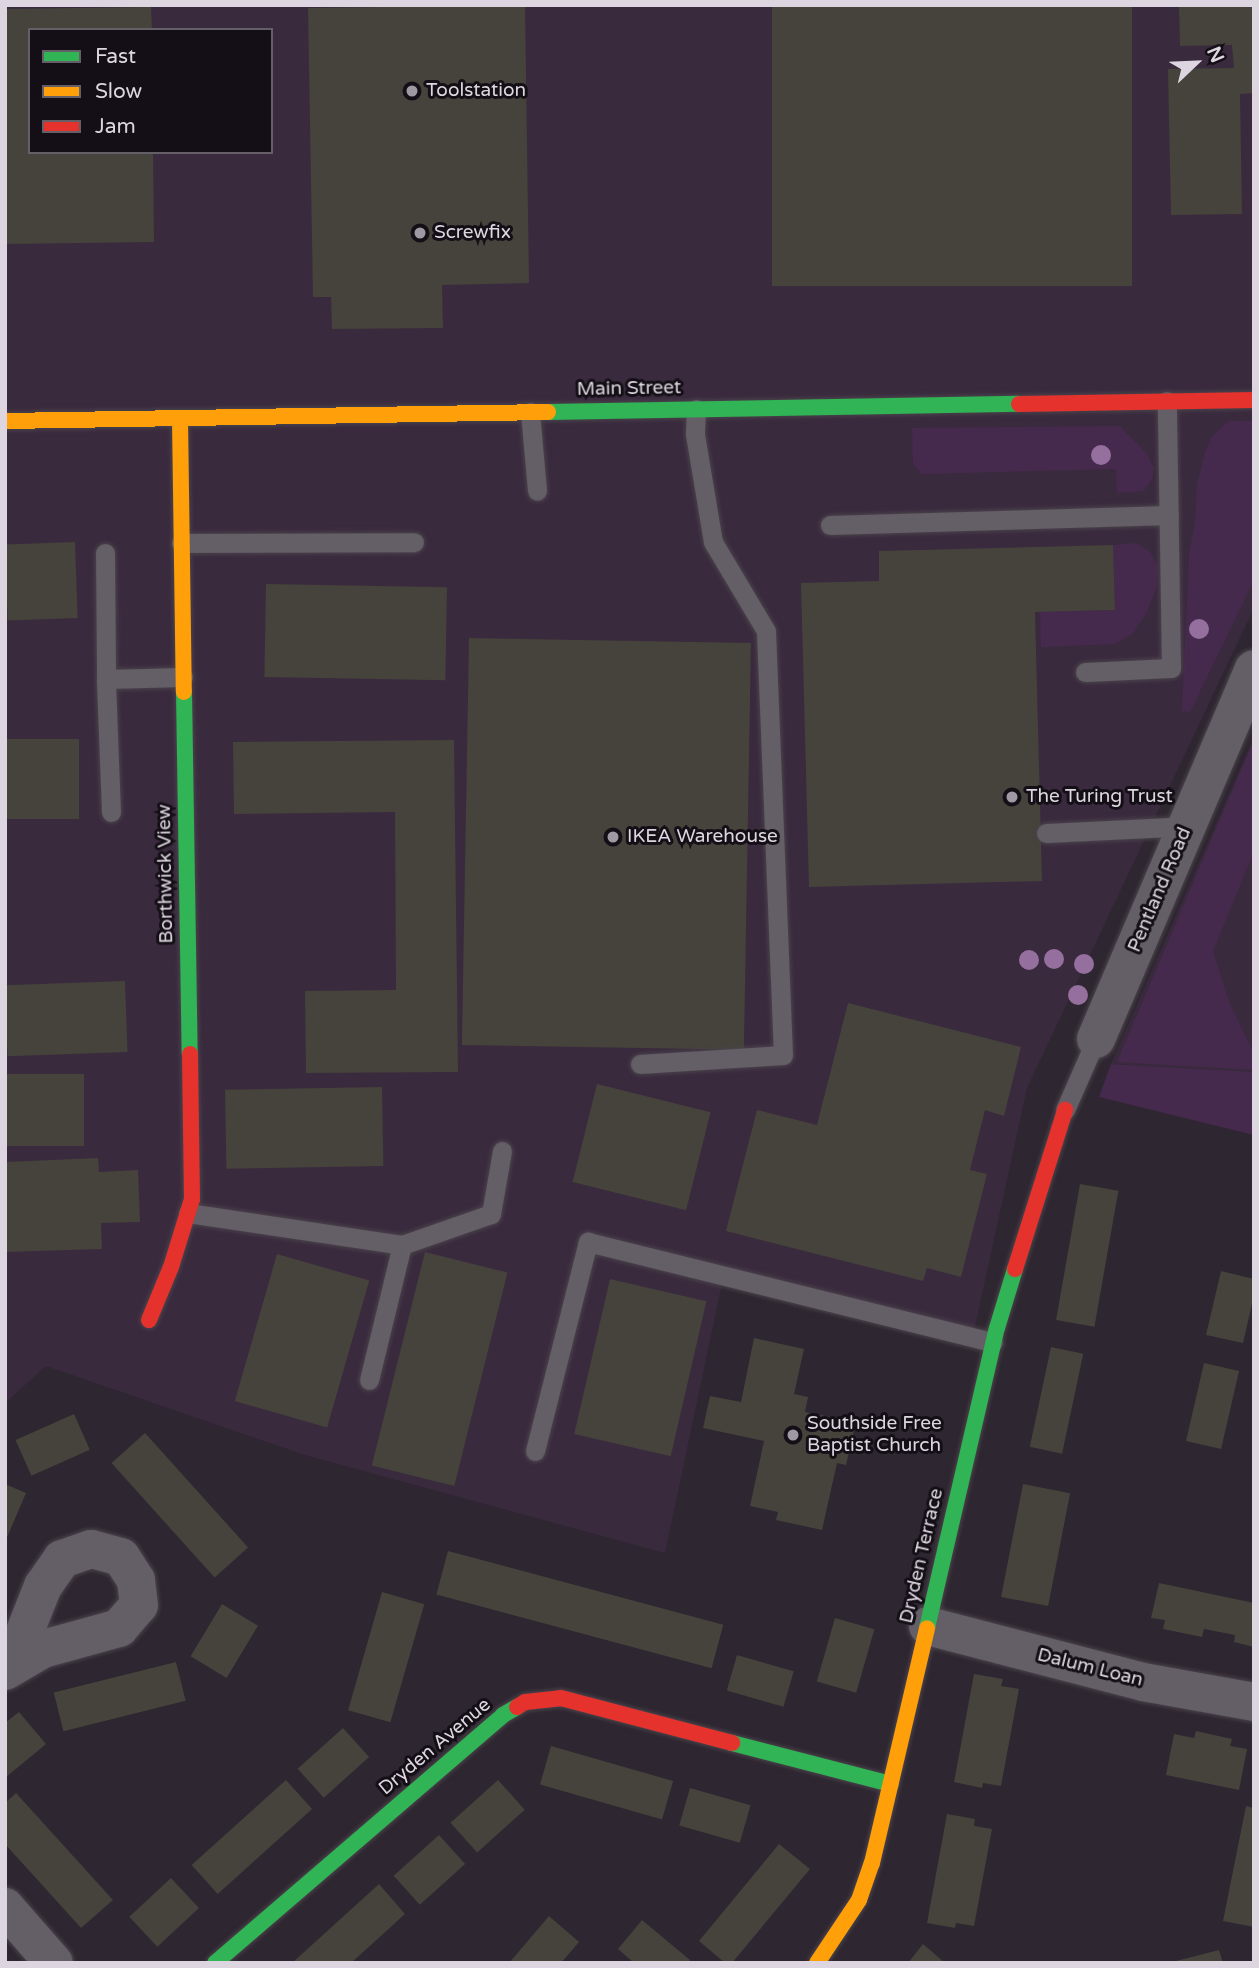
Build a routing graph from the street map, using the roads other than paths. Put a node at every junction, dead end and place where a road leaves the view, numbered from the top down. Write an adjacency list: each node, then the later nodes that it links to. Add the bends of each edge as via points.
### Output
1 (1254, 400): 2 (street, Main Street)
2 (1167, 401): 3 (street, Main Street); 8 (lane)
3 (696, 409): 4 (street, Main Street); 21 (lane, via 695,434 713,542 766,631 783,1055)
4 (530, 412): 5 (street, Main Street); 7 (lane)
5 (180, 419): 6 (street, Main Street); 11 (street, Borthwick View)
6 (5, 421)
7 (537, 491)
8 (1168, 515): 9 (lane); 14 (lane, via 1171,668)
9 (830, 525)
10 (414, 542): 11 (lane)
11 (181, 543): 15 (street, Borthwick View)
12 (105, 553): 16 (lane)
13 (1254, 670): 18 (street, Pentland Road)
14 (1086, 672)
15 (183, 677): 16 (lane); 24 (street, Borthwick View, via 192,1199)
16 (106, 680): 17 (lane)
17 (111, 812)
18 (1187, 826): 19 (lane); 20 (street, Pentland Road)
19 (1046, 833)
20 (1096, 1039): 22 (lane, Pentland Road)
21 (640, 1064)
22 (1065, 1110): 27 (street, Dryden Terrace)
23 (502, 1151): 25 (lane, via 491,1214)
24 (188, 1213): 25 (lane); 26 (street, Borthwick View)
25 (402, 1245): 28 (lane)
26 (149, 1320)
27 (993, 1342): 29 (lane, via 588,1242); 30 (street, Dryden Terrace)
28 (369, 1380)
29 (534, 1451)
30 (928, 1626): 31 (street, Dalum Loan, via 1143,1682); 32 (street, Dryden Terrace)
31 (1254, 1702)
32 (891, 1784): 35 (street, Dryden Avenue, via 561,1698 525,1702 503,1715); 36 (street, Dryden Terrace, via 859,1900)
33 (5, 1907): 34 (street)
34 (54, 1963)
35 (215, 1963)
36 (817, 1963)

